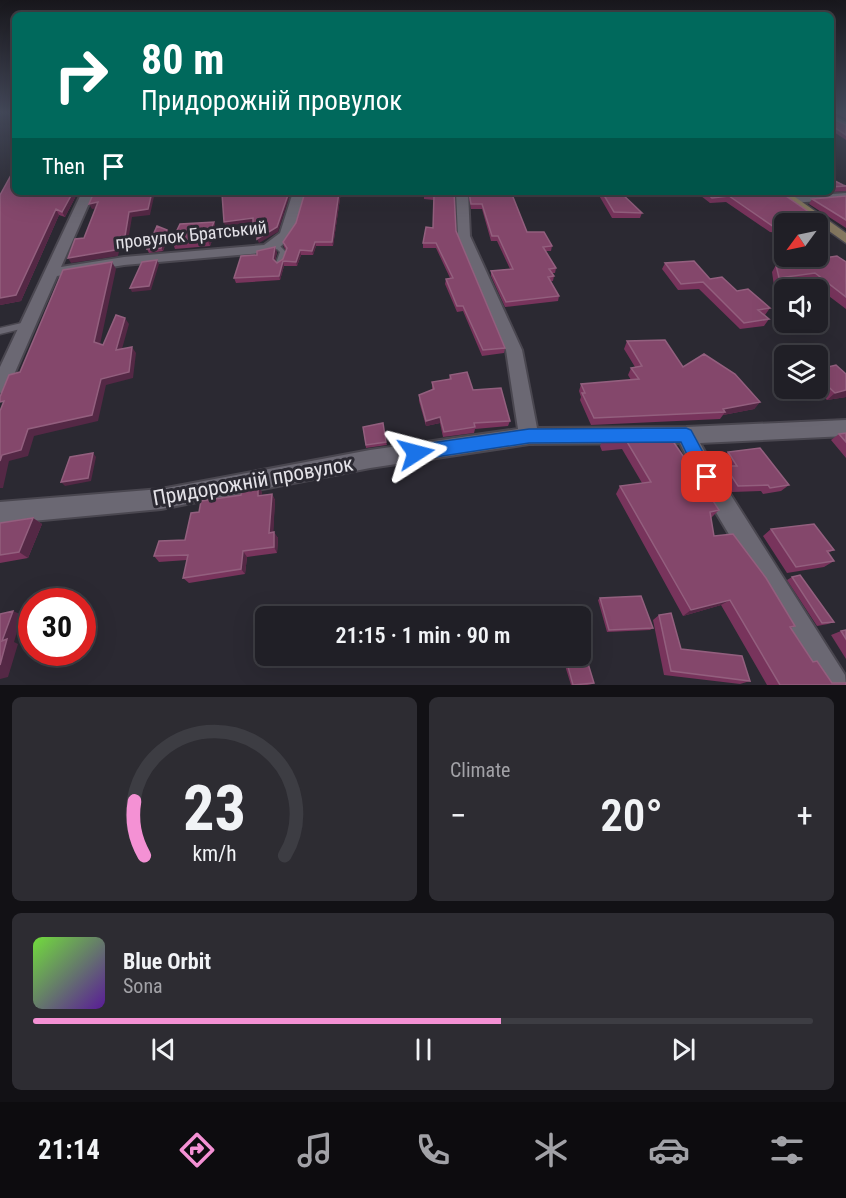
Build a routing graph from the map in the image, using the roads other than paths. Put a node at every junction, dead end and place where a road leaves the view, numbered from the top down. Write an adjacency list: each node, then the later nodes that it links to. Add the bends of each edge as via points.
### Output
1 (87, 195): 10 (street)
2 (298, 195): 8 (street, провулок Братський, via 286,237)
3 (462, 195): 16 (street, via 464,236 514,350)
4 (784, 195): 6 (street)
5 (846, 196): 6 (street)
6 (792, 200): 7 (street)
7 (846, 239)
8 (277, 246): 9 (lane, via 283,252); 10 (street, провулок Братський, via 124,261)
9 (279, 263)
10 (51, 273): 11 (street)
11 (26, 325): 12 (lane); 13 (street)
12 (0, 331)
13 (0, 386)
14 (846, 428): 15 (street, Придорожній провулок)
15 (686, 435): 16 (street, Придорожній провулок); 18 (street, via 725,508)
16 (529, 436): 17 (street, Придорожній провулок, via 370,459 161,499)
17 (0, 513)
18 (835, 685)

